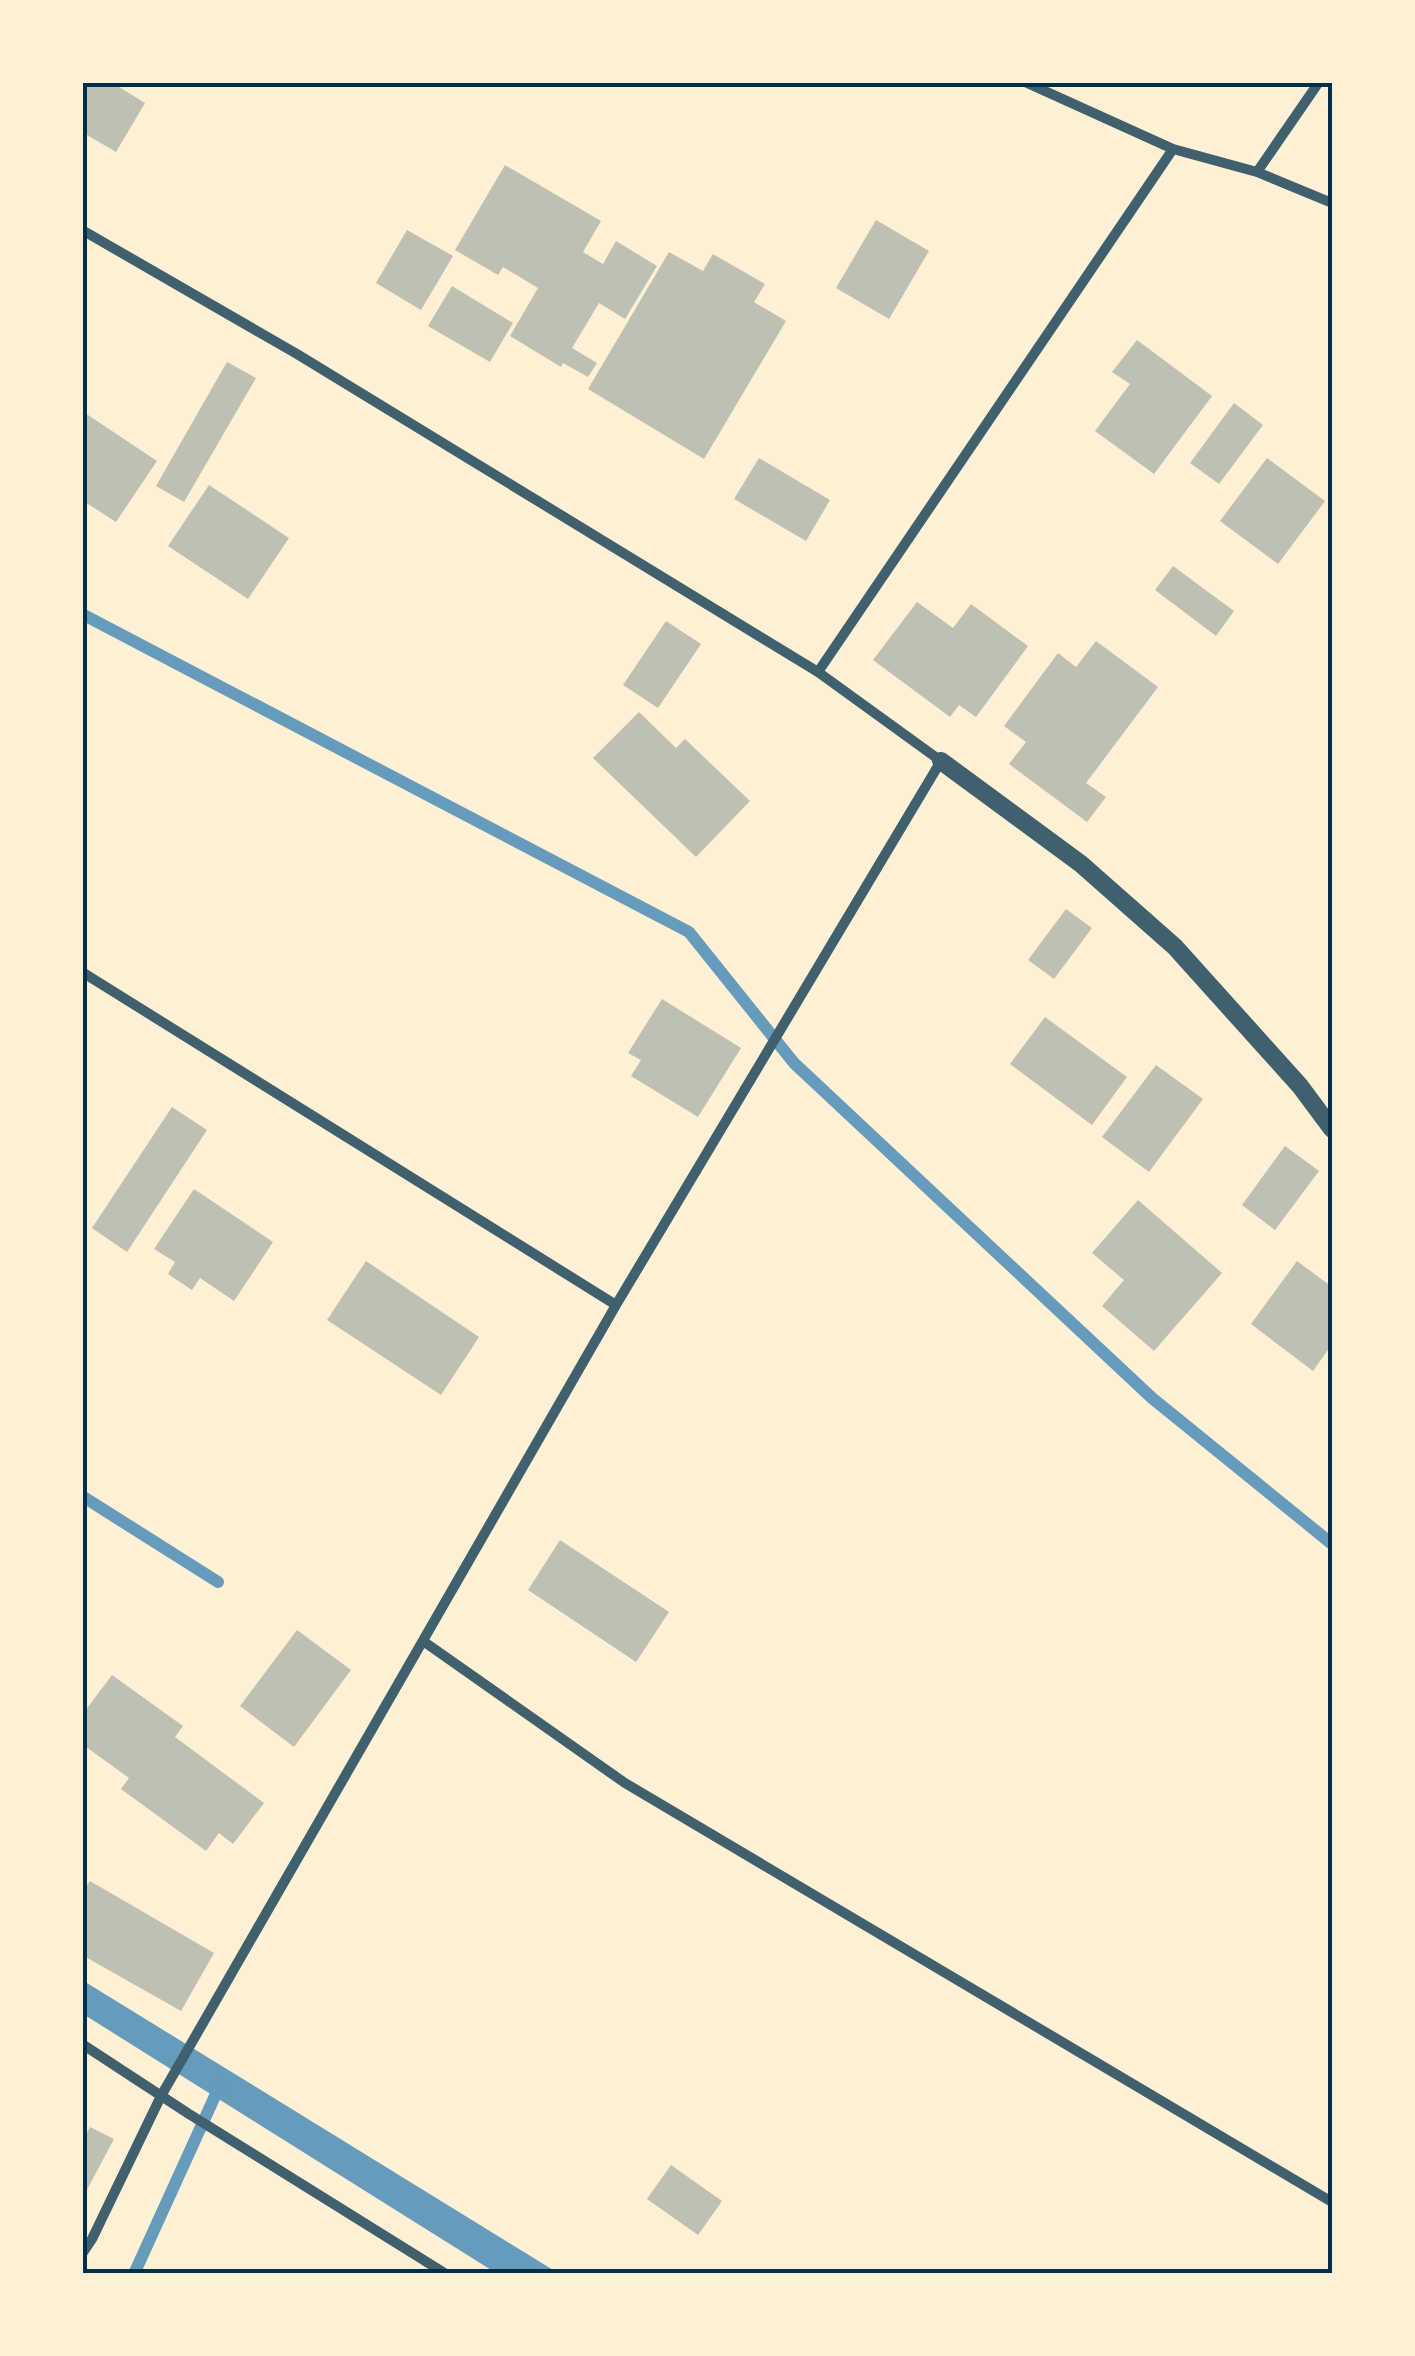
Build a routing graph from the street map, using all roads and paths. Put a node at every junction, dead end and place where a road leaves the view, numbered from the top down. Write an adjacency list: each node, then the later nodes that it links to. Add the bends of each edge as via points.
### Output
1 (1024, 82): 3 (street)
2 (1319, 82): 4 (street)
3 (1173, 149): 4 (street); 7 (street)
4 (1257, 172): 5 (street)
5 (1332, 203)
6 (82, 230): 7 (street)
7 (818, 672): 8 (street)
8 (941, 760): 10 (street, via 1082,864 1176,947); 11 (street)
9 (82, 972): 11 (street)
10 (1332, 1128)
11 (616, 1306): 12 (street)
12 (422, 1641): 14 (street); 15 (street, via 625,1783)
13 (82, 2044): 14 (street)
14 (160, 2096): 16 (street); 17 (street)
15 (1332, 2202)
16 (82, 2254)
17 (446, 2274)

